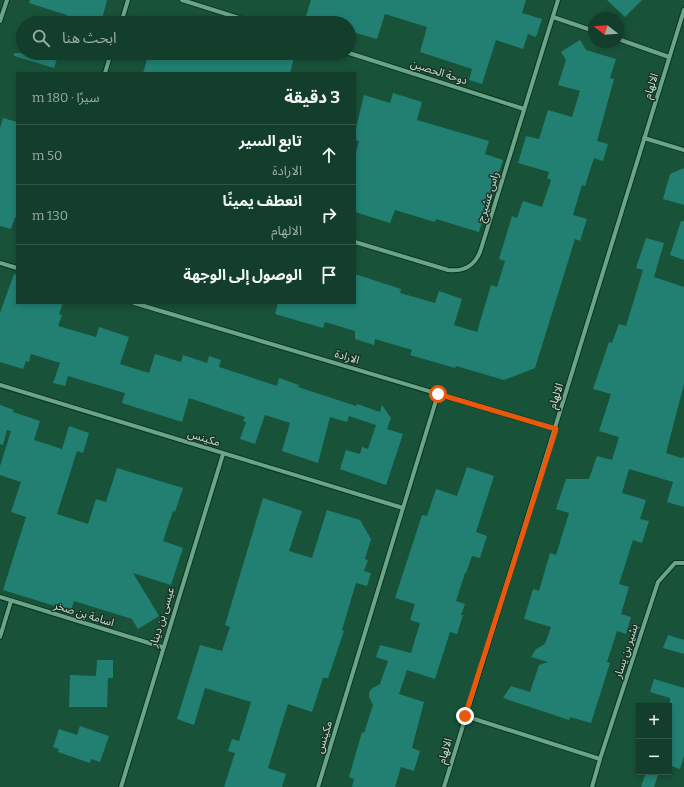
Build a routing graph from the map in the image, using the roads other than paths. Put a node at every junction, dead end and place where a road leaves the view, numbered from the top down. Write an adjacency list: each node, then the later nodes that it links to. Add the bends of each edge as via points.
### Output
1 (6, 0): 9 (street)
2 (128, 0): 6 (street)
3 (182, 0): 7 (street)
4 (558, 0): 8 (street, راس عشيرج)
5 (684, 10): 13 (street, الالهام)
6 (123, 16)
7 (233, 16)
8 (553, 17): 10 (street); 16 (street, راس عشيرج)
9 (0, 21)
10 (588, 29)
11 (624, 42): 13 (street)
12 (356, 55): 16 (street, دوحة الحصين)
13 (669, 57): 17 (street, الالهام)
14 (109, 60): 15 (street)
15 (105, 72)
16 (524, 109): 19 (street, راس عشيرج, via 479,256 469,266 462,270 448,270)
17 (644, 138): 18 (street); 25 (street, الالهام)
18 (684, 150)
19 (356, 242)
20 (0, 263): 21 (street)
21 (16, 268)
22 (137, 304): 24 (street, الارادة)
23 (0, 385): 26 (street, مكينس)
24 (438, 394): 25 (street, الارادة); 27 (street, مكينس)
25 (556, 429): 33 (street, الالهام)
26 (223, 454): 27 (street, مكينس); 32 (street, عيسى بن دينار)
27 (402, 508): 36 (street, مكينس)
28 (684, 563): 34 (street, بشير بن يسار, via 675,563 658,582)
29 (0, 597): 30 (street, اسامة بن صخر)
30 (11, 601): 31 (street); 32 (street, اسامة بن صخر)
31 (0, 637)
32 (162, 647): 35 (street, عيسى بن دينار)
33 (465, 716): 34 (street); 37 (street, الالهام)
34 (600, 759): 38 (street, بشير بن يسار)
35 (120, 787)
36 (318, 787)
37 (444, 787)
38 (592, 787)

